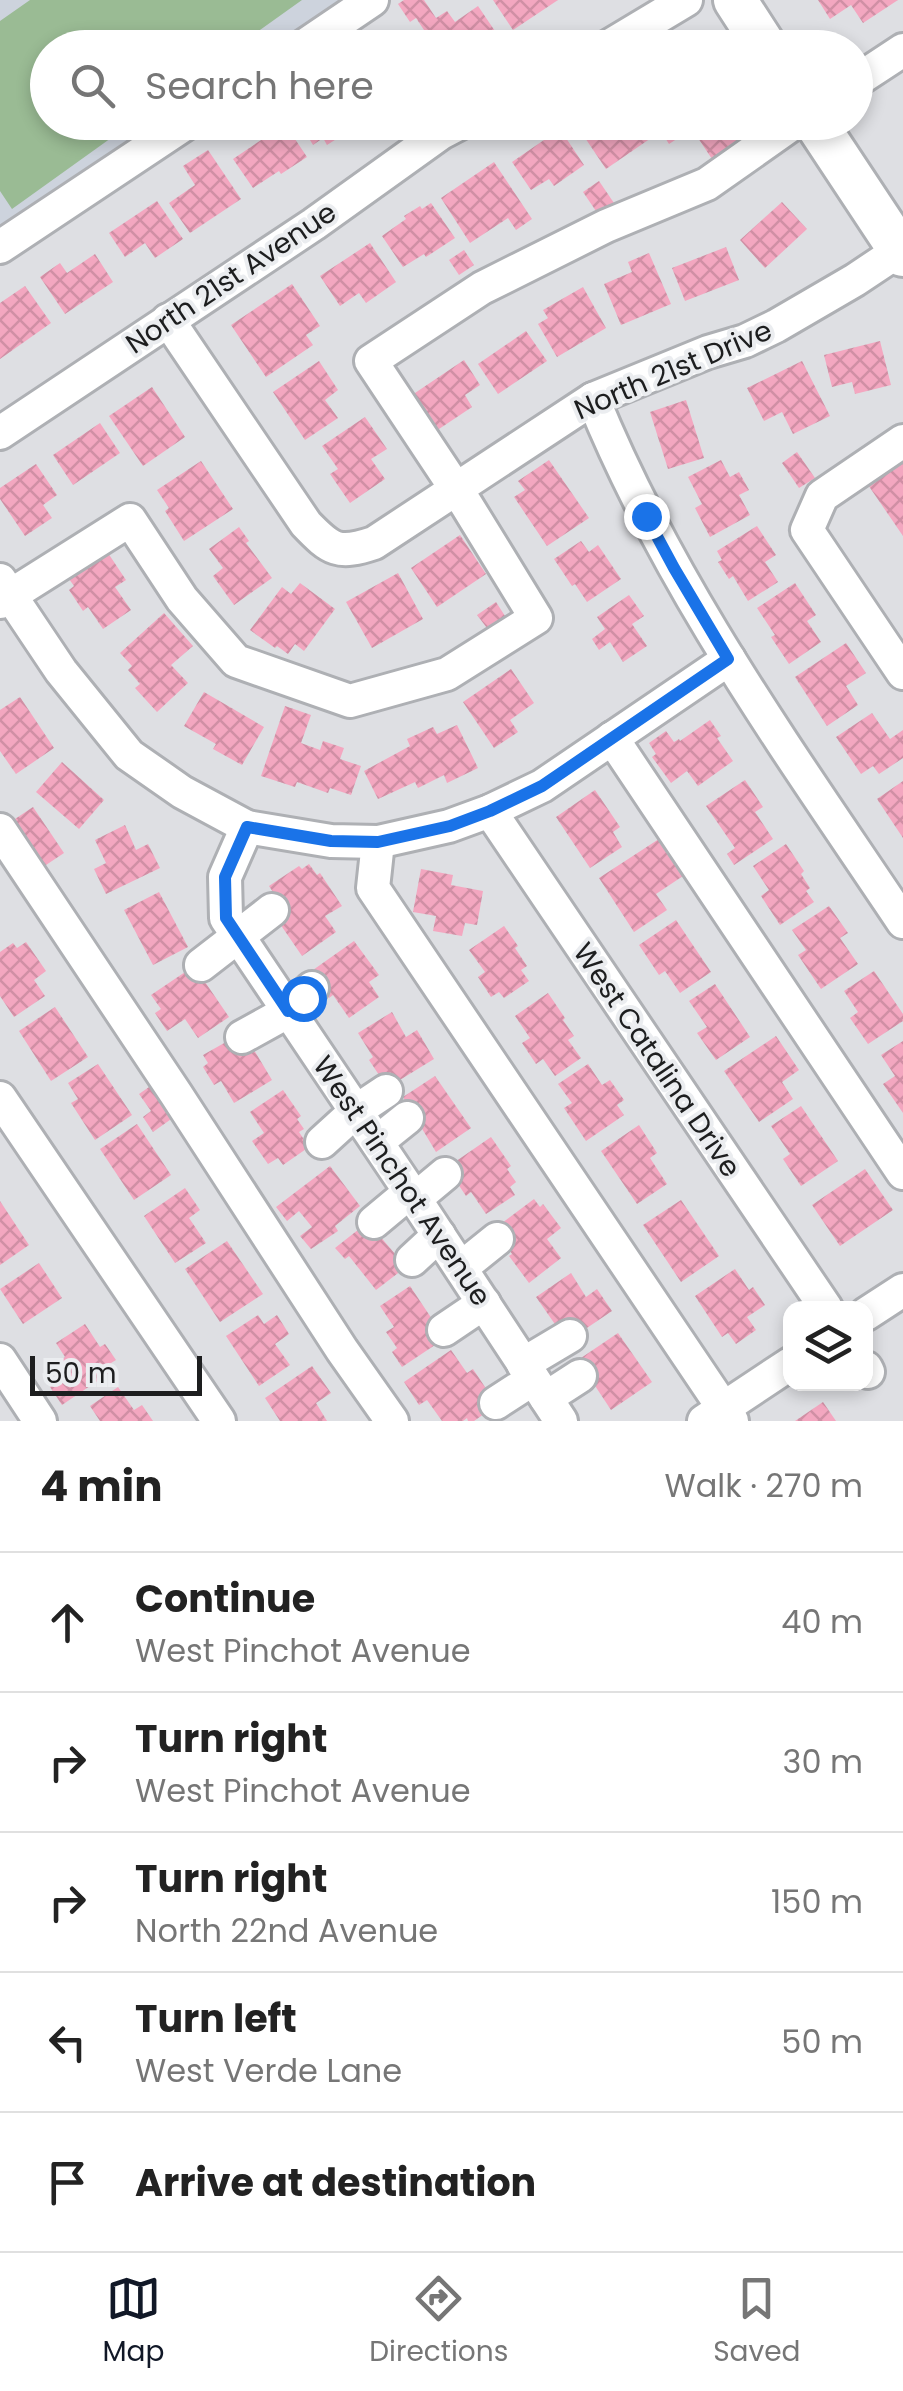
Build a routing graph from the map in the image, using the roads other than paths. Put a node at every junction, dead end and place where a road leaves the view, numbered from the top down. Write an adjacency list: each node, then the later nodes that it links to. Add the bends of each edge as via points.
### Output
1 (372, 0): 4 (street)
2 (686, 0): 5 (street)
3 (735, 0): 6 (main road)
4 (328, 30)
5 (636, 30)
6 (754, 30)
7 (903, 50): 8 (street)
8 (873, 70)
9 (161, 140): 13 (street)
10 (431, 140): 15 (street, North 21st Avenue)
11 (769, 140): 19 (street, via 707,184 482,288 371,361)
12 (827, 140): 14 (main road)
13 (0, 247)
14 (902, 251): 16 (street, North 21st Drive, via 776,326)
15 (168, 320): 17 (street, North 21st Avenue); 19 (street, North 21st Drive, via 325,544 340,550 374,544)
16 (593, 399): 19 (street, North 21st Drive); 21 (street, via 646,516)
17 (0, 433)
18 (903, 441): 22 (street, via 822,496 807,530)
19 (456, 489): 20 (street, via 536,618 447,674 350,701 236,661 182,599 130,520)
20 (3, 593): 25 (street, via 129,755)
21 (728, 659): 23 (street); 29 (street)
22 (903, 673)
23 (612, 738): 24 (street, via 542,786); 40 (street)
24 (490, 811): 27 (street); 49 (street, West Catalina Drive)
25 (247, 827): 27 (street); 30 (street, West Pinchot Avenue, via 225,877 226,918)
26 (0, 830): 62 (street)
27 (378, 842): 59 (street, via 373,888)
28 (272, 910): 30 (street)
29 (903, 922)
30 (238, 936): 31 (street); 32 (street, West Pinchot Avenue)
31 (201, 964)
32 (300, 1000): 33 (street); 36 (street, West Pinchot Avenue)
33 (242, 1037)
34 (386, 1090): 36 (street)
35 (0, 1098): 61 (street)
36 (356, 1111): 38 (street); 39 (street, West Pinchot Avenue)
37 (407, 1118): 39 (street)
38 (322, 1142)
39 (377, 1142): 42 (street, West Pinchot Avenue)
40 (903, 1173)
41 (445, 1174): 42 (street)
42 (413, 1195): 43 (street); 44 (street, West Pinchot Avenue)
43 (374, 1222)
44 (439, 1235): 46 (street); 47 (street, West Pinchot Avenue)
45 (497, 1240): 47 (street)
46 (412, 1260)
47 (461, 1268): 50 (street, West Pinchot Avenue)
48 (903, 1290): 51 (street)
49 (821, 1301)
50 (484, 1303): 52 (street); 57 (street, West Pinchot Avenue)
51 (873, 1309)
52 (444, 1330)
53 (570, 1336): 57 (street)
54 (0, 1360): 60 (street)
55 (783, 1369): 59 (street)
56 (580, 1376): 57 (street)
57 (541, 1391): 58 (street)
58 (496, 1403)
59 (720, 1417)
60 (40, 1421)
61 (219, 1421)
62 (392, 1421)

